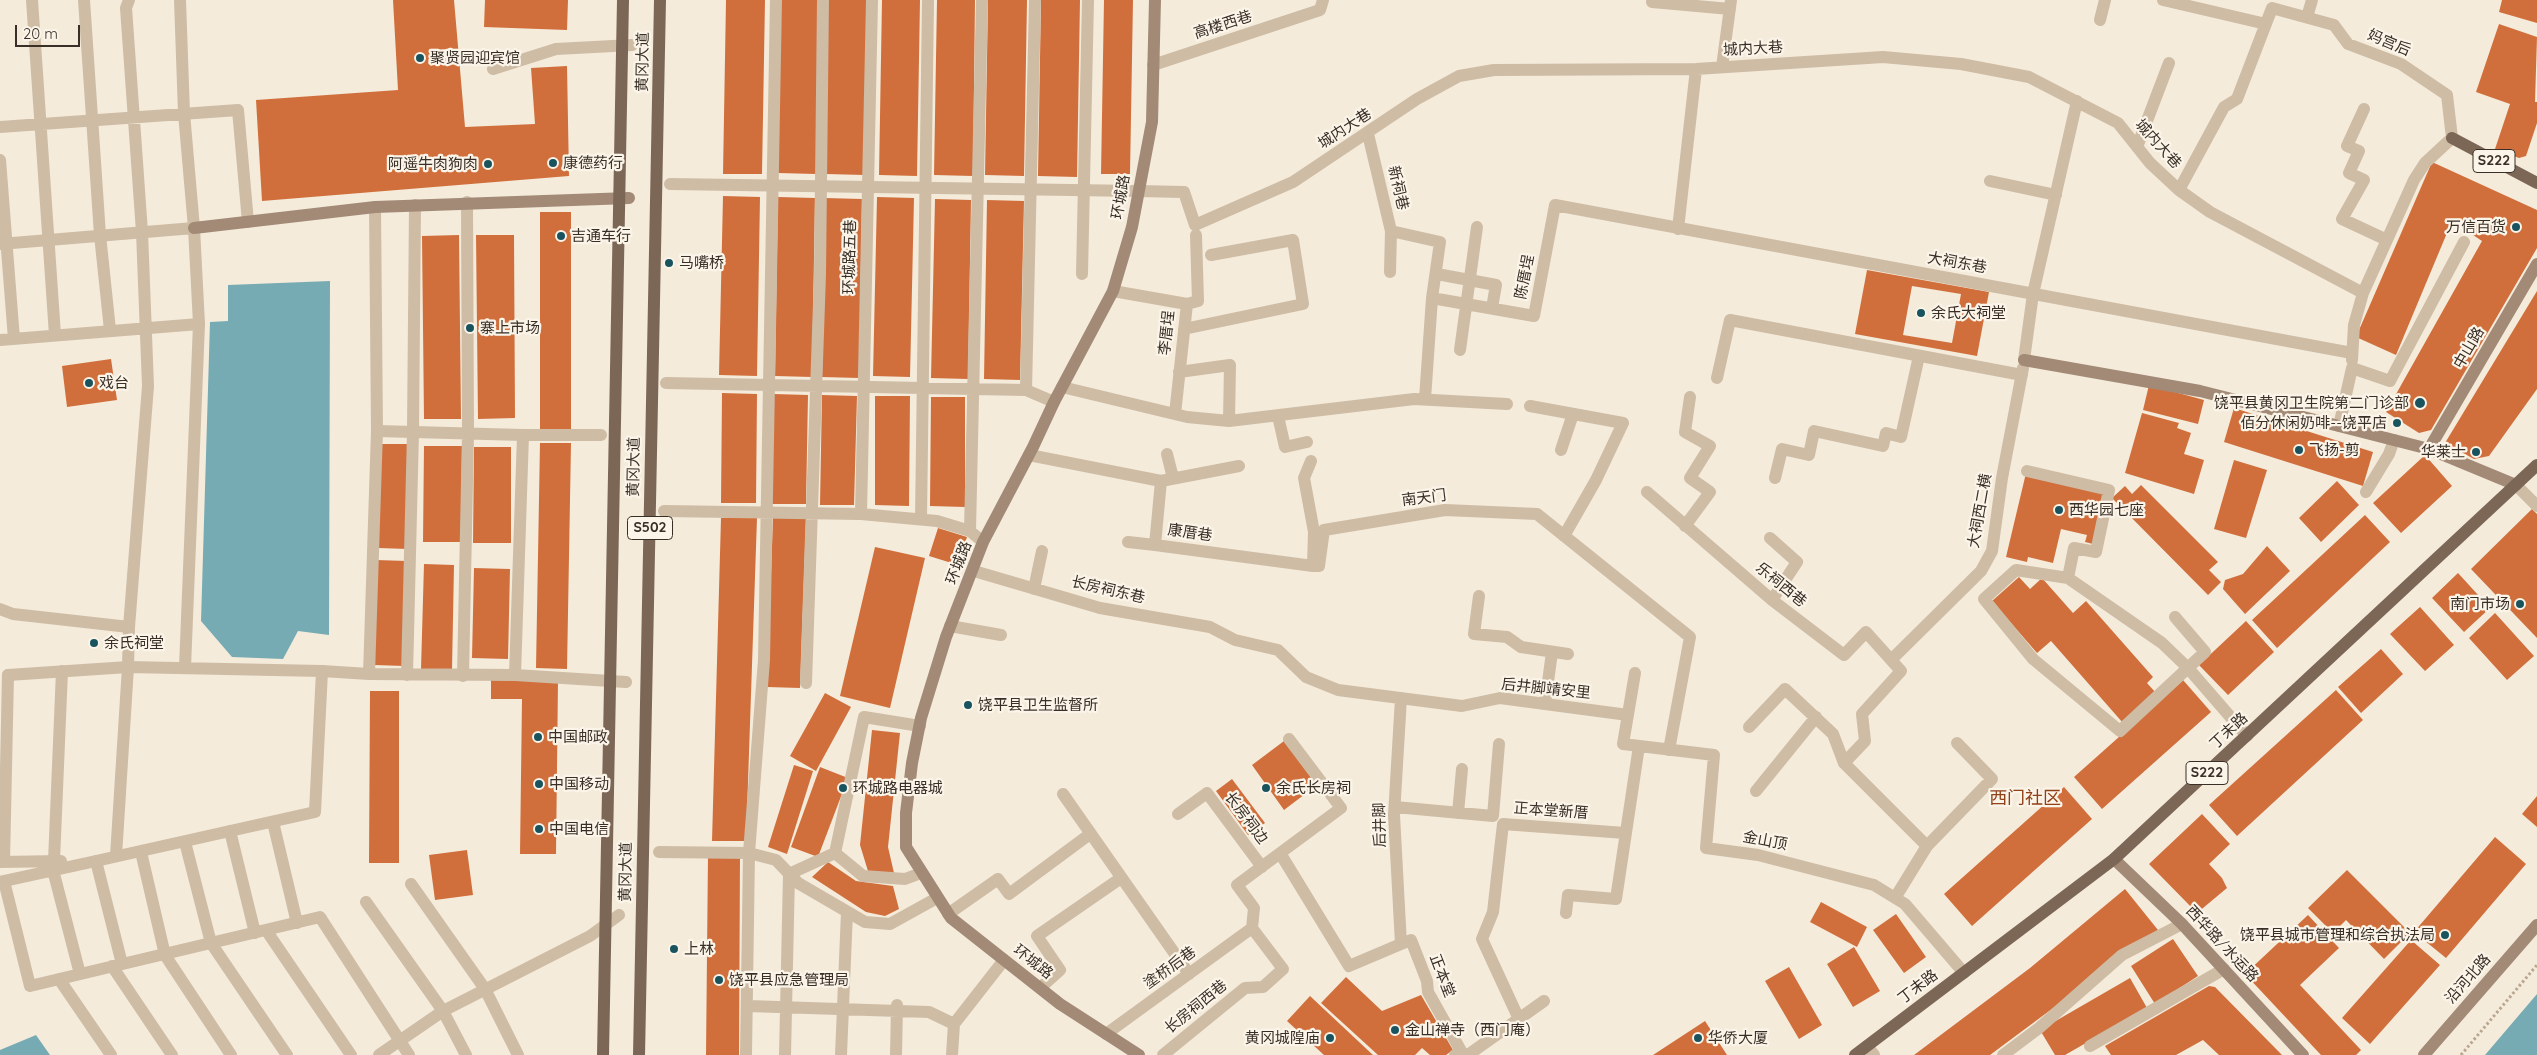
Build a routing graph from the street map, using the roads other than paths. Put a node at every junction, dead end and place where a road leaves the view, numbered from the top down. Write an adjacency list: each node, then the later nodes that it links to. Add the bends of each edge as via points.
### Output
1 (32, 0): 35 (street)
2 (84, 0): 34 (street)
3 (129, 0): 33 (street, via 126,8)
4 (180, 0): 32 (street)
5 (623, 0): 247 (main road, 黄冈大道 / S502)
6 (660, 0): 248 (main road, 黄冈大道 / S502)
7 (776, 0): 190 (street, via 764,660)
8 (823, 0): 162 (street, via 820,274)
9 (872, 0): 127 (street, 环城路五巷)
10 (928, 0): 128 (street)
11 (982, 0): 130 (street)
12 (1035, 0): 94 (street)
13 (1088, 0): 67 (street)
14 (1155, 0): 26 (main road, 环城路)
15 (1323, 0): 26 (street, 高楼西巷, via 1320,10)
16 (2105, 0): 22 (street)
17 (2163, 0): 23 (street)
18 (2312, 0): 21 (street)
19 (1652, 2): 20 (street)
20 (1730, 4): 27 (street)
21 (2307, 17): 23 (street, 妈宫后, via 2272,8); 38 (street, 妈宫后, via 2334,25 2348,44 2401,64 2447,95)
22 (2100, 20)
23 (2266, 24): 45 (street, via 2237,99 2224,107)
24 (632, 45): 28 (street, via 556,49)
25 (2169, 63): 39 (street)
26 (1153, 65): 44 (main road, 环城路, via 1152,122)
27 (1722, 67): 29 (street, 城内大巷); 30 (street, 城内大巷, via 1883,57 1961,64 2029,77)
28 (493, 69)
29 (1696, 69): 37 (street, 城内大巷, via 1494,70 1459,76 1417,99); 55 (street)
30 (2077, 101): 39 (street, 城内大巷, via 2118,123); 46 (street, 大祠西二横)
31 (2364, 109): 61 (street, via 2347,146 2359,151 2349,173 2364,180 2342,219)
32 (184, 113): 33 (street); 52 (street, via 238,110); 54 (street)
33 (134, 117): 34 (street); 57 (street)
34 (92, 120): 35 (street); 58 (street)
35 (41, 124): 36 (street); 60 (street)
36 (0, 127)
37 (1368, 134): 44 (street, 城内大巷, via 1293,182 1195,225 1184,192); 56 (street, 新祠巷)
38 (2452, 138): 42 (main road, S222); 61 (street, via 2425,163 2414,180)
39 (2137, 147): 45 (street, 城内大巷)
40 (0, 160): 63 (street)
41 (1990, 181): 46 (street)
42 (2537, 183)
43 (670, 184): 44 (street)
44 (1138, 190): 70 (main road, 环城路, via 1132,227)
45 (2179, 190): 71 (street, 城内大巷, via 2210,212)
46 (2056, 195): 72 (street, 大祠西二横)
47 (629, 198): 48 (main road)
48 (467, 202): 49 (main road); 107 (street)
49 (415, 205): 51 (main road); 106 (street)
50 (1555, 205): 55 (street, 大祠东巷); 76 (street, 陈厝埕, via 1534,316)
51 (375, 207): 52 (main road); 105 (street)
52 (248, 222): 54 (main road)
53 (1477, 227): 69 (street)
54 (194, 228): 57 (street); 77 (street)
55 (1678, 229): 72 (street, 大祠东巷)
56 (1391, 231): 66 (street); 68 (street, 新祠巷, via 1440,242)
57 (142, 232): 58 (street); 78 (street)
58 (100, 235): 60 (street); 80 (street)
59 (1196, 235): 74 (street, 李厝埕, via 1198,301)
60 (50, 240): 63 (street); 81 (street)
61 (2387, 240): 71 (street)
62 (2464, 242): 88 (street, via 2390,381)
63 (4, 244): 82 (street)
64 (1211, 255): 79 (street, via 1293,240 1303,304)
65 (2537, 264): 112 (main road, 中山路)
66 (1390, 272)
67 (1082, 274)
68 (1436, 274): 69 (street); 73 (street)
69 (1468, 281): 75 (street); 76 (street, via 1496,285)
70 (1114, 291): 74 (street); 93 (main road, 环城路)
71 (2364, 293): 85 (street, via 2354,325)
72 (2033, 294): 85 (street, 大祠东巷); 87 (street, 大祠西二横)
73 (1432, 298): 75 (street, 陈厝埕); 96 (street)
74 (1187, 304): 79 (street, 李厝埕)
75 (1465, 304): 76 (street, 陈厝埕); 84 (street)
76 (1492, 308)
77 (199, 324): 78 (street); 152 (street)
78 (145, 328): 80 (street); 146 (street, via 148,386)
79 (1184, 329): 89 (street, 李厝埕)
80 (110, 330): 81 (street)
81 (55, 335): 82 (street)
82 (14, 339): 83 (street)
83 (0, 340)
84 (1460, 350)
85 (2352, 353): 88 (street)
86 (1919, 356): 90 (street); 91 (street, via 1730,320); 120 (street, via 1901,437 1886,433 1883,446 1814,431 1808,455 1782,449)
87 (2024, 360): 90 (street, 大祠西二横); 104 (main road, via 2200,391)
88 (2352, 368): 104 (street)
89 (1179, 372): 100 (street, 李厝埕); 103 (street, via 1230,366)
90 (2022, 375): 150 (street, 大祠西二横, via 1992,551 1981,572)
91 (1717, 378)
92 (666, 383): 94 (street)
93 (1062, 387): 97 (main road, 环城路); 100 (street)
94 (1026, 390): 97 (street)
95 (1690, 397): 129 (street, via 1686,432 1710,446 1690,478 1710,492)
96 (1426, 399): 98 (street); 102 (street, via 1330,407)
97 (1054, 402): 115 (main road, 环城路)
98 (1508, 404)
99 (1530, 406): 101 (street)
100 (1175, 414): 103 (street)
101 (1573, 414): 113 (street); 131 (street, via 1623,424)
102 (1278, 416): 103 (street); 111 (street, via 1285,447)
103 (1229, 421)
104 (2339, 426): 110 (main road)
105 (377, 431): 106 (street); 157 (street)
106 (413, 432): 107 (street); 158 (street)
107 (468, 433): 108 (street); 160 (street)
108 (523, 435): 109 (street); 159 (street)
109 (601, 435)
110 (2394, 440): 112 (main road); 124 (street)
111 (1307, 442)
112 (2430, 449): 122 (main road)
113 (1562, 450)
114 (1167, 454): 121 (street, 康厝巷)
115 (1029, 455): 121 (street); 133 (main road, 环城路)
116 (1311, 461): 137 (street, via 1304,478 1314,532)
117 (2537, 465): 122 (main road, 丁未路 / S222)
118 (1239, 466): 121 (street)
119 (2027, 471): 139 (street, via 2109,490 2096,552 2074,548)
120 (1774, 478)
121 (1167, 480): 135 (street, 康厝巷)
122 (2516, 485): 125 (street); 169 (main road, 丁未路 / S222)
123 (1647, 492): 129 (street, 乐祠西巷)
124 (2366, 492)
125 (2537, 506)
126 (664, 511): 127 (street)
127 (861, 514): 128 (street)
128 (921, 519): 130 (street)
129 (1685, 526): 142 (street, 乐祠西巷)
130 (970, 531): 133 (street)
131 (1564, 536): 137 (street, 南天门, via 1537,514 1445,510 1324,530 1318,566); 174 (street, 南天门, via 1690,637)
132 (1770, 538): 142 (street, via 1797,562)
133 (984, 542): 138 (main road, 环城路)
134 (1128, 542): 135 (street)
135 (1155, 545): 137 (street, 康厝巷)
136 (1042, 551): 140 (street)
137 (1313, 566)
138 (974, 571): 140 (street, 长房祠东巷); 145 (main road, 环城路)
139 (2068, 578): 153 (street, via 2162,643); 153 (street, via 2016,570 1984,599 2033,659 2120,731)
140 (1034, 589): 163 (street, 长房祠东巷, via 1100,608 1210,627 1235,640 1278,650 1306,677 1338,690)
141 (1479, 596): 148 (street, via 1474,634 1507,637 1521,647)
142 (1772, 600): 150 (street, 乐祠西巷, via 1844,655 1866,632)
143 (0, 609): 146 (street, via 13,614)
144 (2175, 617): 153 (street, via 2205,652)
145 (950, 626): 147 (street); 167 (main road, 环城路)
146 (128, 627): 151 (street)
147 (1001, 635)
148 (1552, 652): 149 (street); 164 (street)
149 (1568, 654)
150 (1892, 660): 175 (street, via 1901,671 1862,714 1865,741)
151 (128, 667): 152 (street); 154 (street); 193 (street)
152 (185, 667): 155 (street)
153 (2188, 668): 169 (street)
154 (62, 671): 196 (street, via 8,675); 197 (street)
155 (322, 671): 157 (street); 182 (street, via 315,812)
156 (1635, 673): 165 (street)
157 (369, 674): 158 (street)
158 (408, 675): 160 (street)
159 (514, 675): 160 (street); 161 (street)
160 (463, 676)
161 (626, 682)
162 (806, 683)
163 (1401, 698): 164 (street, 后井脚靖安里, via 1462,706 1500,698); 179 (street, 后井脚)
164 (1545, 704): 165 (street, 后井脚靖安里)
165 (1628, 715): 173 (street, 金山顶, via 1623,744)
166 (1816, 717): 168 (street, via 1785,688); 175 (street, via 1833,734); 177 (street)
167 (920, 726): 191 (street, via 864,717); 199 (main road, 环城路, via 906,813 906,847)
168 (1749, 726)
169 (2247, 736): 194 (main road, 丁未路 / S222)
170 (1289, 739): 192 (street, 长房祠边, via 1341,808)
171 (1957, 743): 187 (street, via 1992,779)
172 (1499, 744): 180 (street, via 1493,816)
173 (1639, 746): 174 (street, 金山顶); 184 (street)
174 (1670, 750): 205 (street, 金山顶, via 1714,755 1706,848 1758,854 1874,884)
175 (1844, 763): 187 (street)
176 (1462, 769): 180 (street)
177 (1756, 791)
178 (1062, 794): 185 (street, 塗桥后巷)
179 (1395, 807): 180 (street); 217 (street, 后井脚)
180 (1458, 813)
181 (1178, 814): 198 (street, 长房祠边, via 1207,793)
182 (273, 822): 183 (street); 211 (street)
183 (230, 832): 186 (street); 215 (street)
184 (1625, 833): 208 (street, via 1616,899 1568,895); 232 (street, 正本堂新厝, via 1503,824 1493,912 1482,940)
185 (1090, 834): 201 (street, 塗桥后巷); 209 (street, via 1009,894 998,879)
186 (185, 842): 188 (street); 216 (street)
187 (1927, 846): 205 (street)
188 (142, 852): 193 (street); 218 (street)
189 (659, 852): 190 (street)
190 (749, 853): 200 (street, via 776,860); 230 (street)
191 (834, 853): 199 (street, via 863,876 906,879); 200 (street)
192 (1280, 853): 198 (street, 长房祠边); 217 (street, via 1349,966)
193 (116, 856): 195 (street)
194 (2114, 859): 212 (main road, 西华路/水运路); 222 (main road, 丁未路 / S222)
195 (96, 861): 197 (street); 220 (street)
196 (2, 862): 197 (street)
197 (54, 866): 202 (street); 223 (street)
198 (1262, 867): 214 (street, 长房祠边, via 1238,885 1254,908)
199 (921, 873): 204 (main road, 环城路)
200 (789, 874): 207 (street, via 798,883); 250 (street)
201 (1121, 878): 224 (street, 塗桥后巷); 226 (street, via 1037,936 1060,970)
202 (2, 882): 225 (street, via 30,986)
203 (411, 884): 227 (street)
204 (937, 898): 207 (street, via 890,924 865,922); 209 (main road, 环城路)
205 (1895, 898): 222 (street, 金山顶, via 1905,904)
206 (366, 902): 231 (street)
207 (847, 912): 251 (street)
208 (1566, 913)
209 (948, 914): 219 (main road, 环城路)
210 (619, 915): 227 (street, via 590,936)
211 (297, 923): 215 (street); 235 (street, via 320,917)
212 (2182, 924): 221 (main road, 西华路/水运路); 259 (street, via 2122,955)
213 (2537, 925): 261 (main road, 沿河北路)
214 (1252, 928): 224 (street, 塗桥后巷); 255 (street, 长房祠西巷, via 1283,968 1263,987 1245,988)
215 (261, 932): 216 (street); 242 (street)
216 (211, 943): 218 (street); 241 (street)
217 (1401, 944): 256 (street, 正本堂, via 1411,940 1428,992 1461,1051)
218 (164, 955): 220 (street); 240 (street)
219 (1004, 960): 226 (main road, 环城路); 233 (street)
220 (117, 965): 223 (street); 239 (street)
221 (2224, 969): 236 (street); 260 (main road, 西华路/水运路)
222 (1964, 973): 237 (main road, 丁未路 / S222)
223 (80, 974): 225 (street)
224 (1189, 974): 234 (street, 塗桥后巷)
225 (59, 979): 238 (street)
226 (1040, 988): 234 (main road, 环城路)
227 (485, 989): 231 (street); 246 (street)
228 (1544, 1001): 232 (street)
229 (897, 1003): 252 (street)
230 (748, 1006): 233 (street, via 929,1012); 249 (street)
231 (443, 1011): 235 (street); 245 (street)
232 (1518, 1018): 257 (street)
233 (954, 1024): 253 (street)
234 (1106, 1034): 254 (main road, 环城路)
235 (401, 1039): 243 (street); 244 (street)
236 (2090, 1046)
237 (1870, 1050): 258 (main road, 丁未路 / S222)
238 (111, 1055)
239 (172, 1055)
240 (231, 1055)
241 (287, 1055)
242 (352, 1055)
243 (379, 1055)
244 (409, 1055)
245 (466, 1055)
246 (518, 1055)
247 (603, 1055)
248 (639, 1055)
249 (746, 1055)
250 (785, 1055)
251 (841, 1055)
252 (896, 1055)
253 (952, 1055)
254 (1139, 1055)
255 (1163, 1055)
256 (1455, 1055)
257 (1468, 1055)
258 (1855, 1055)
259 (2003, 1055)
260 (2303, 1055)
261 (2424, 1055)

